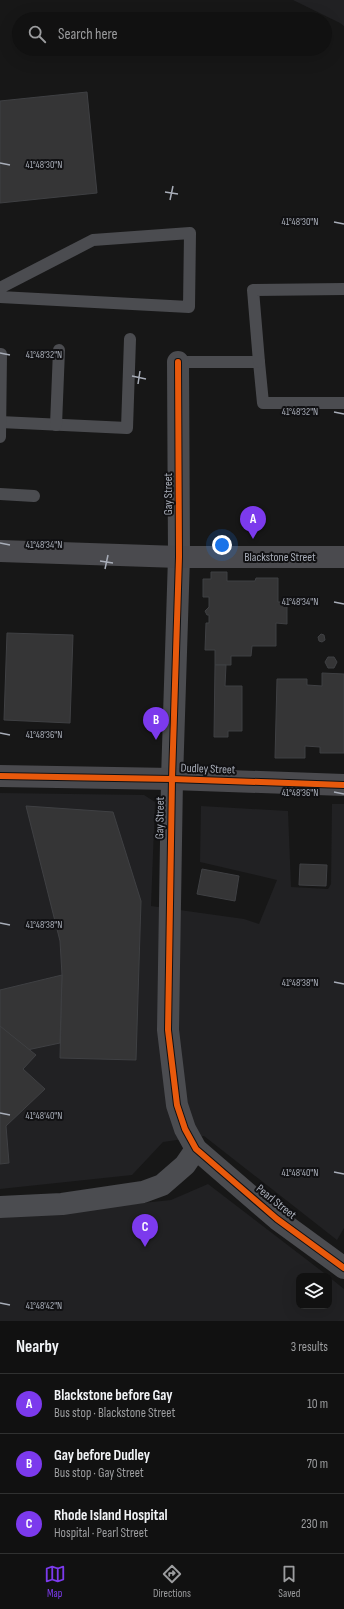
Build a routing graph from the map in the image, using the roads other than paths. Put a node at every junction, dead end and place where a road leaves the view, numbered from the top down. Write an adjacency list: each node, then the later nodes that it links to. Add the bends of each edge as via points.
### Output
1 (0, 288): 3 (lane, via 93,240 190,234 189,307)
2 (344, 289): 8 (lane, via 253,290)
3 (0, 297)
4 (130, 339): 11 (lane, via 127,428)
5 (59, 350): 11 (lane)
6 (1, 354): 10 (lane)
7 (178, 362): 8 (lane); 16 (street, Gay Street)
8 (259, 362): 9 (lane, via 263,404)
9 (344, 404)
10 (0, 422): 11 (lane); 12 (lane)
11 (56, 425)
12 (0, 437)
13 (0, 494): 14 (lane)
14 (34, 496)
15 (0, 551): 16 (street, Blackstone Street)
16 (179, 557): 17 (street, Blackstone Street); 19 (street, Gay Street)
17 (344, 557)
18 (0, 776): 19 (street, Dudley Street)
19 (172, 779): 20 (street, Dudley Street); 21 (street, Gay Street, via 168,1030 177,1105 185,1129)
20 (344, 785)
21 (196, 1149): 22 (street, via 185,1166 162,1185 142,1192 62,1204); 23 (street, Pearl Street, via 277,1219)
22 (0, 1207)
23 (344, 1268)

